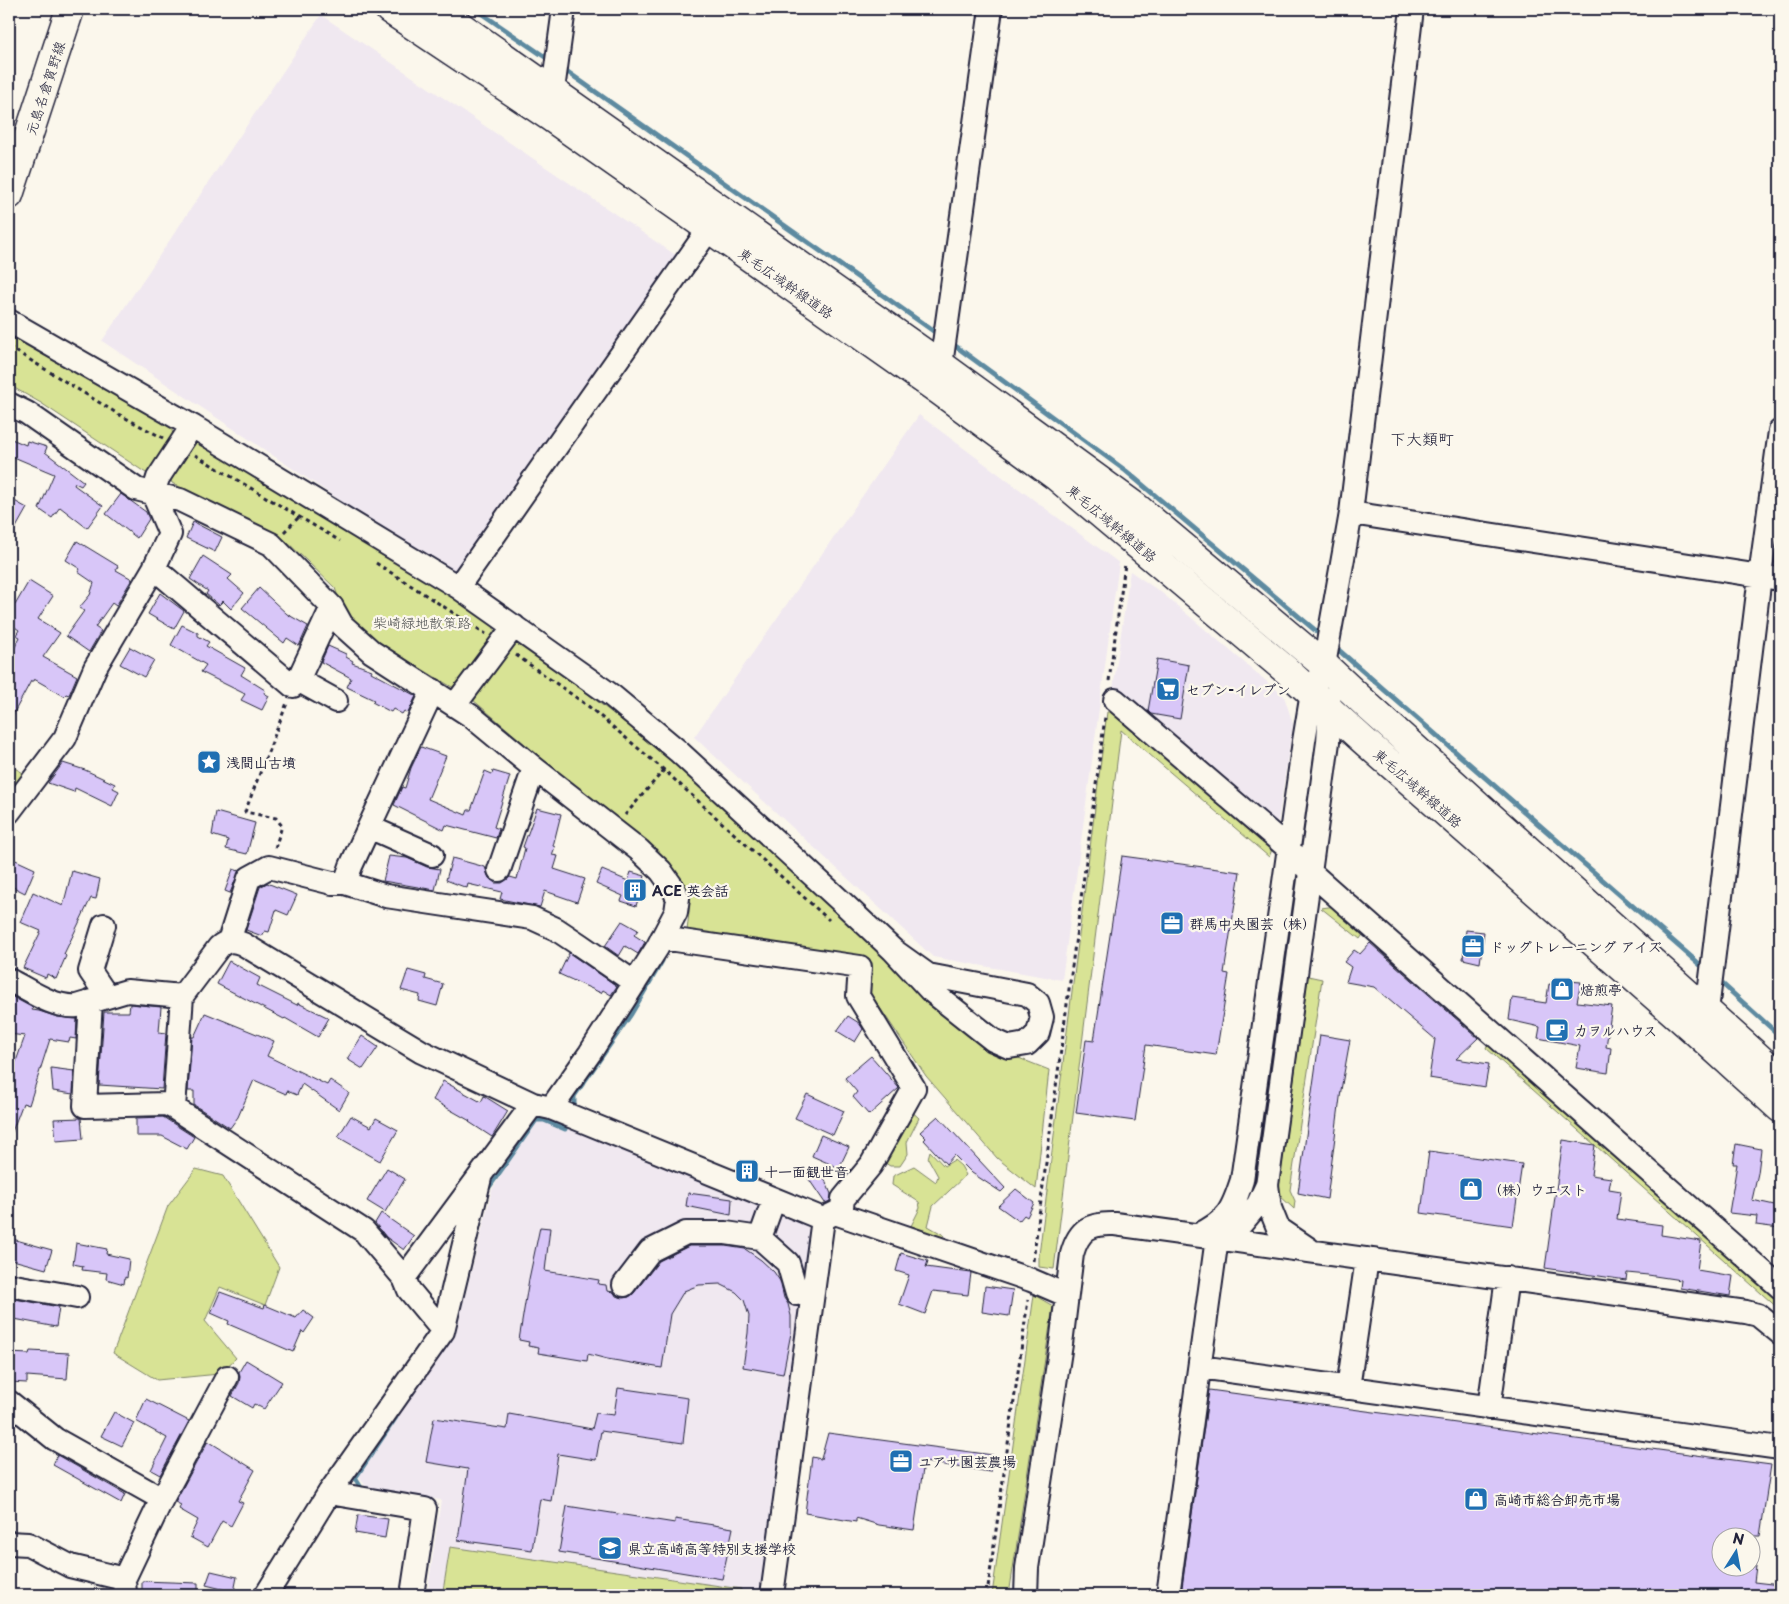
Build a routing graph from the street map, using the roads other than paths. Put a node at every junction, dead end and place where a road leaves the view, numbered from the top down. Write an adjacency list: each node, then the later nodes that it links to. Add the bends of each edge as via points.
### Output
1 (70, 9): 8 (main road, 元島名倉賀野線)
2 (388, 9): 9 (main road, 東毛広域幹線道路)
3 (436, 9): 7 (main road, 東毛広域幹線道路)
4 (564, 9): 7 (street)
5 (991, 9): 11 (street)
6 (1412, 9): 16 (street)
7 (553, 90): 11 (main road, 東毛広域幹線道路)
8 (9, 195)
9 (709, 228): 19 (street); 26 (main road, 東毛広域幹線道路, via 940,390 1057,477)
10 (9, 321): 13 (street)
11 (941, 365): 22 (main road, 東毛広域幹線道路, via 1136,507)
12 (9, 404): 15 (street, via 27,413 123,482)
13 (192, 426): 15 (street, via 158,478); 19 (street)
14 (1780, 431): 18 (street)
15 (153, 494): 17 (street, via 170,534); 20 (street, via 180,500 271,544)
16 (1351, 513): 18 (street); 22 (street)
17 (154, 568): 23 (street); 30 (street, via 95,668 65,738)
18 (1770, 577): 45 (street)
19 (458, 587): 21 (street)
20 (332, 607): 24 (street, via 342,626 372,652); 27 (street, via 298,680)
21 (514, 626): 28 (street); 40 (street, via 611,695 678,751)
22 (1324, 665): 26 (street); 45 (main road, 東毛広域幹線道路)
23 (293, 686)
24 (433, 690): 28 (street); 31 (street)
25 (1110, 699): 32 (street)
26 (1321, 701): 32 (street); 35 (street, via 1328,742); 49 (main road, 東毛広域幹線道路)
27 (336, 702)
28 (455, 705): 29 (street)
29 (534, 768): 34 (street); 38 (street, via 639,850 671,885 678,898 676,912)
30 (9, 812)
31 (369, 827): 33 (street); 36 (street)
32 (1289, 849): 35 (street); 51 (street)
33 (432, 855)
34 (499, 870)
35 (1310, 872): 52 (street); 65 (street)
36 (345, 883): 39 (street, via 332,883 269,867 249,878); 42 (street, via 386,896 532,918 580,944)
37 (104, 925): 44 (street, via 90,971)
38 (662, 938): 42 (street); 55 (street, via 860,967 858,996 914,1088 871,1165)
39 (229, 941): 43 (street, via 219,947); 47 (street, via 243,944 422,1052)
40 (893, 950): 40 (street, via 928,976 1027,994 1038,1003 1042,1017 1038,1033 1027,1044 1009,1047 993,1040 930,990)
41 (9, 980): 44 (street, via 68,1006)
42 (635, 983): 47 (street, via 590,1054)
43 (182, 996): 44 (street, via 127,991); 48 (street)
44 (99, 999): 48 (street, via 85,1106 166,1104)
45 (1707, 1011): 46 (main road, 東毛広域幹線道路)
46 (1780, 1077)
47 (542, 1106): 50 (street); 53 (street)
48 (174, 1108): 61 (street, via 364,1231)
49 (1780, 1108)
50 (480, 1178): 61 (street); 69 (street)
51 (1242, 1180): 54 (street); 56 (street, via 1234,1206)
52 (1267, 1184): 54 (street); 59 (street, via 1270,1208 1278,1228)
53 (774, 1199): 55 (street); 57 (street)
54 (1251, 1213): 56 (street, via 1242,1223); 58 (street)
55 (832, 1217): 67 (street, via 1031,1280); 83 (street)
56 (1208, 1236): 58 (street); 67 (street, via 1115,1224 1091,1226 1075,1242); 71 (street)
57 (760, 1238): 63 (street, via 726,1233 686,1233 650,1251); 66 (street, via 788,1262)
58 (1270, 1245): 59 (street)
59 (1312, 1251): 60 (street)
60 (1367, 1259): 62 (street); 73 (street)
61 (404, 1278): 69 (street, via 409,1290)
62 (1507, 1278): 70 (street, via 1746,1312 1758,1315); 75 (street)
63 (624, 1285)
64 (9, 1286): 68 (street)
65 (1780, 1287)
66 (797, 1294)
67 (1066, 1295): 84 (street, via 1027,1568)
68 (77, 1297)
69 (443, 1331): 77 (street)
70 (1780, 1333)
71 (1200, 1367): 73 (street); 85 (street)
72 (227, 1377): 78 (street)
73 (1348, 1388): 75 (street)
74 (9, 1402): 78 (street, via 55,1439)
75 (1489, 1408): 76 (street)
76 (1780, 1448)
77 (330, 1493): 81 (street); 82 (street, via 425,1509)
78 (162, 1499): 80 (street)
79 (9, 1543): 80 (street, via 28,1544 70,1566)
80 (124, 1587)
81 (266, 1595)
82 (412, 1595)
83 (772, 1595)
84 (1026, 1595)
85 (1168, 1595)

